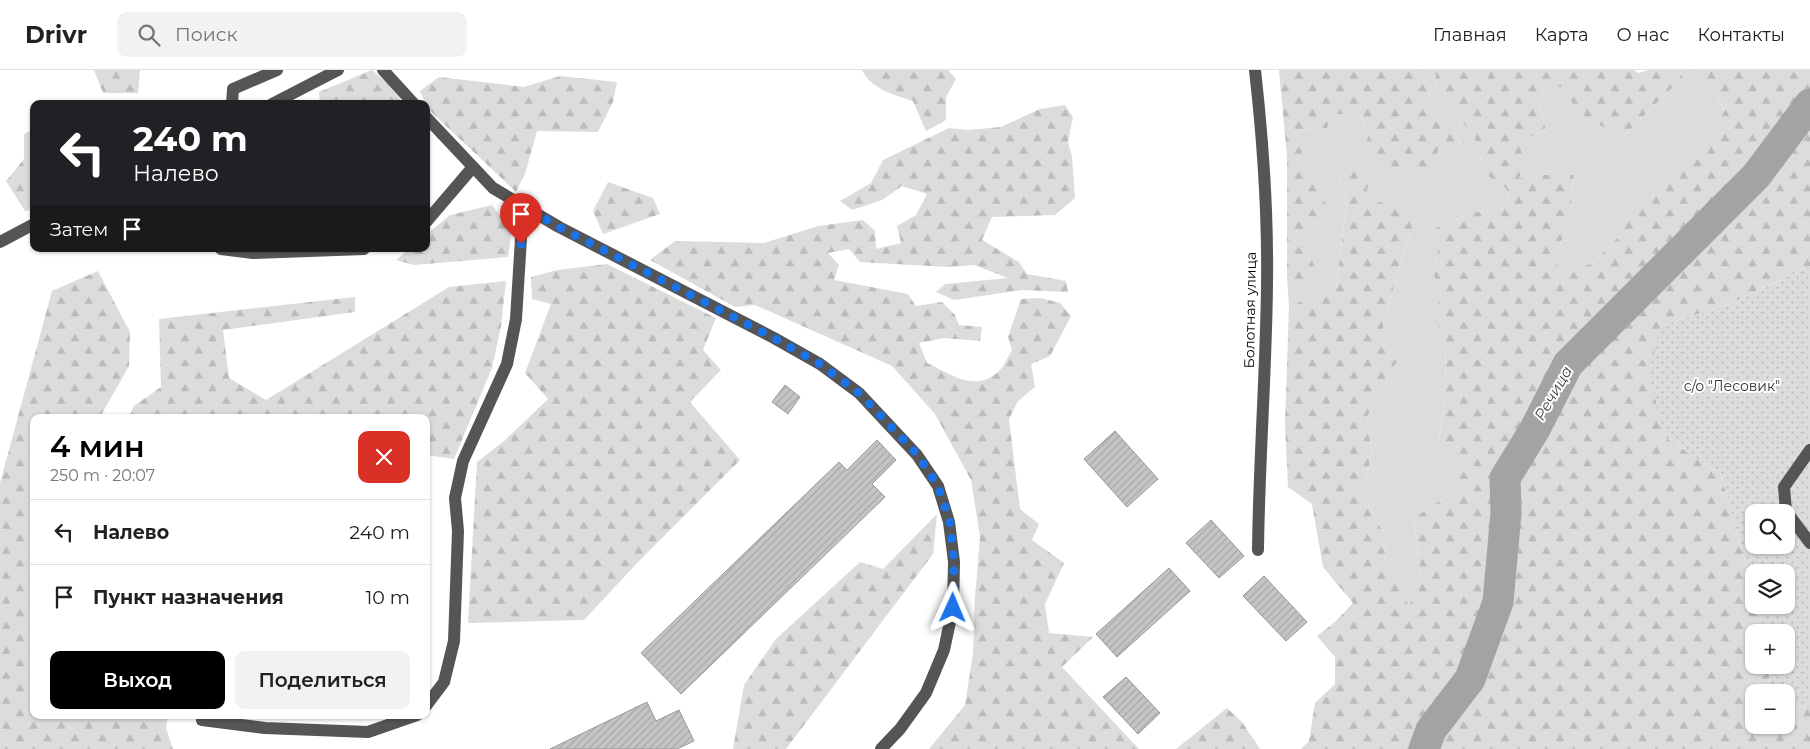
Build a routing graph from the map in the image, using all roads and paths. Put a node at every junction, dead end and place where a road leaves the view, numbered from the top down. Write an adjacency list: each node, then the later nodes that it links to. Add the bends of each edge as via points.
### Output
1 (276, 70): 5 (street, via 233,89)
2 (338, 70): 6 (street)
3 (383, 70): 7 (street)
4 (1255, 70): 18 (street, Болотная улица, via 1263,142 1267,284)
5 (232, 100)
6 (280, 100)
7 (410, 100)
8 (430, 121): 9 (street)
9 (472, 167): 10 (street, via 493,188); 11 (street)
10 (524, 206): 19 (street, via 516,319 507,364 463,461 455,498 458,531 454,641 444,682); 22 (street, via 820,364 859,393 917,454 938,486 950,522 954,562 953,608 944,650 926,693 900,730)
11 (430, 217)
12 (30, 226): 13 (street)
13 (0, 242)
14 (245, 252): 15 (street)
15 (281, 252)
16 (1810, 450): 17 (street, via 1784,487 1786,511)
17 (1810, 543)
18 (1258, 550)
19 (430, 701)
20 (202, 719): 21 (street, via 265,728 368,732)
21 (406, 719)
22 (881, 749)

